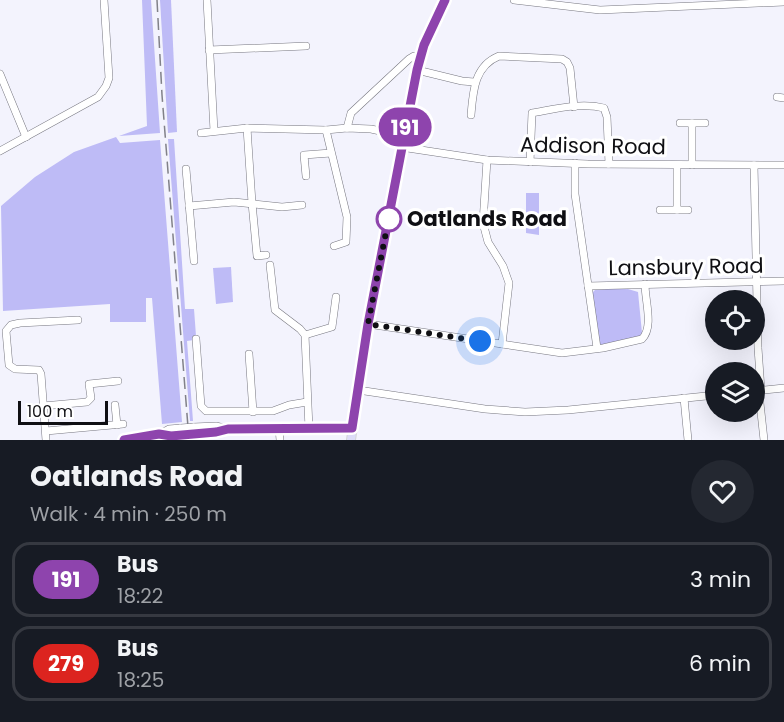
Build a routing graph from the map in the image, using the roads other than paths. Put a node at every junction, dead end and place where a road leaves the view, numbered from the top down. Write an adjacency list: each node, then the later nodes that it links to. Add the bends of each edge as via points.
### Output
1 (104, 0): 23 (street, via 109,73 106,86 98,97)
2 (207, 0): 7 (street)
3 (445, 0): 8 (main road)
4 (514, 0): 5 (street, via 600,10)
5 (784, 2)
6 (306, 46): 7 (street)
7 (209, 50): 20 (street)
8 (420, 57): 9 (main road); 18 (street, via 409,59 351,113)
9 (417, 70): 11 (street); 22 (main road)
10 (0, 74): 23 (street)
11 (474, 82): 12 (street, via 499,56 562,59 570,68); 13 (street)
12 (574, 107): 28 (street, via 532,113); 30 (street, via 604,108)
13 (471, 115)
14 (680, 123): 15 (street)
15 (692, 123): 16 (street); 32 (street)
16 (705, 123)
17 (247, 128): 19 (street); 20 (street); 37 (street)
18 (347, 128): 19 (street); 22 (street)
19 (326, 130): 26 (street)
20 (214, 131): 21 (street)
21 (201, 133)
22 (403, 136): 24 (main road)
23 (26, 137): 25 (street)
24 (401, 147): 27 (street, Addison Road); 53 (main road)
25 (0, 152)
26 (331, 153): 36 (street, via 304,155); 43 (street, via 347,217 346,242)
27 (487, 160): 28 (street, Addison Road); 56 (street, via 483,223 508,283)
28 (530, 162): 29 (street, Addison Road)
29 (575, 163): 30 (street, Addison Road); 50 (street, via 575,194)
30 (609, 164): 31 (street, Addison Road)
31 (677, 165): 32 (street, Addison Road); 41 (street)
32 (692, 165): 33 (street, Addison Road)
33 (754, 165): 34 (street, Addison Road); 48 (street)
34 (784, 165)
35 (186, 169): 39 (street)
36 (306, 176)
37 (252, 203): 38 (street); 39 (street); 44 (street, via 257,256)
38 (303, 205)
39 (189, 206): 45 (street)
40 (660, 210): 41 (street)
41 (677, 210): 42 (street)
42 (688, 210)
43 (334, 246)
44 (266, 255)
45 (194, 261)
46 (270, 266): 54 (street, via 272,312)
47 (784, 281): 48 (street, Lansbury Road)
48 (756, 282): 49 (street, Lansbury Road); 59 (street)
49 (645, 284): 50 (street, Lansbury Road); 57 (street, via 647,334 642,339)
50 (588, 286): 57 (street)
51 (336, 297): 54 (street, via 333,327)
52 (78, 320): 68 (street, via 20,323 10,325 6,331 9,365 39,370 41,374)
53 (368, 324): 56 (street); 62 (main road)
54 (305, 334): 66 (street)
55 (196, 339): 69 (street, via 201,406 211,412)
56 (502, 344): 57 (street, via 561,353)
57 (597, 348)
58 (249, 354): 69 (street)
59 (758, 362)
60 (118, 381): 68 (street, via 87,381 91,398 87,402)
61 (784, 388): 63 (street)
62 (358, 390): 65 (street, via 525,412); 72 (main road)
63 (765, 390)
64 (705, 396): 65 (street)
65 (684, 398): 79 (street)
66 (308, 402): 69 (street); 73 (street)
67 (115, 405): 74 (street, via 120,425)
68 (43, 406): 74 (street)
69 (254, 412)
70 (762, 422): 80 (street)
71 (279, 428): 73 (street); 76 (street, bridge, via 169,429); 77 (street)
72 (352, 428): 73 (street); 78 (main road)
73 (309, 429)
74 (46, 431): 75 (street)
75 (46, 440)
76 (125, 440)
77 (280, 440)
78 (351, 440)
79 (688, 440)
80 (764, 440)

